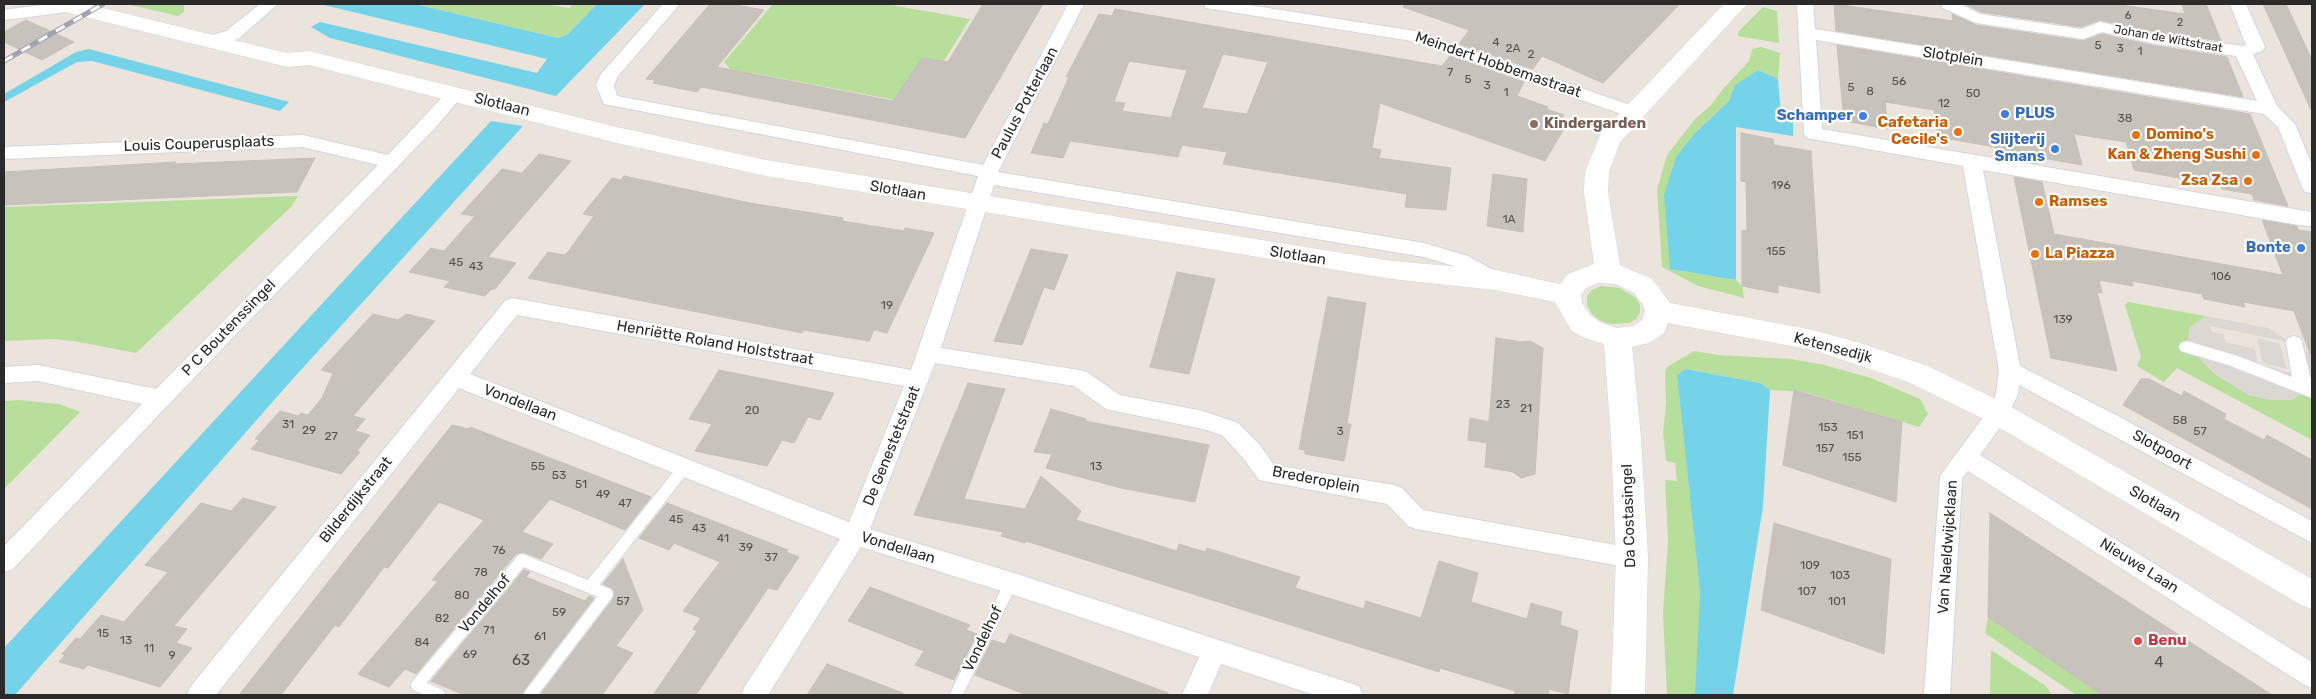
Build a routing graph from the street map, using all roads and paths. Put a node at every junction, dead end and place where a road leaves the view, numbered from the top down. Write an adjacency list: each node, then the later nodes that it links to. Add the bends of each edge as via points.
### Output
1 (108, 4): 14 (street, Slotlaan)
2 (252, 4): 14 (street)
3 (270, 4): 14 (street)
4 (672, 4): 22 (street, Slotlaan, via 610,74 605,85 610,100)
5 (1076, 4): 22 (street, Paulus Potterlaan)
6 (1212, 4): 18 (street, Meindert Hobbemastraat, via 1415,36)
7 (1736, 4): 18 (street)
8 (1805, 4): 13 (street)
9 (1949, 4): 15 (street, Johan de Wittstraat, via 1976,18 2083,34 2100,27)
10 (2238, 4): 15 (street, via 2256,46)
11 (66, 5): 12 (lane, Slotlaan); 14 (street, Slotlaan)
12 (4, 15)
13 (1806, 33): 17 (street, Slotplein); 21 (street, via 1813,134)
14 (220, 36): 16 (street, Slotlaan, via 287,60 309,58)
15 (2243, 52): 17 (street)
16 (455, 94): 20 (street, P C Boutenssingel); 24 (street, Slotlaan, via 766,168)
17 (2269, 109): 23 (street, via 2286,124)
18 (1633, 112): 26 (street, via 1609,139 1597,172 1597,200)
19 (4, 152): 20 (street, Louis Couperusplaats, via 294,141 326,145)
20 (391, 162): 40 (street, P C Boutenssingel)
21 (1972, 162): 25 (street); 35 (street)
22 (988, 175): 24 (street, Paulus Potterlaan); 27 (street, Slotlaan, via 1424,250 1461,261)
23 (2312, 187)
24 (976, 204): 27 (street, Slotlaan, via 1392,270); 34 (street, De Genestetstraat)
25 (2312, 219)
26 (1608, 273): 28 (street, via 1586,276 1571,288); 30 (street, via 1626,277 1642,286 1656,302)
27 (1495, 280): 28 (street, Slotlaan)
28 (1568, 296): 31 (street, via 1569,305 1581,323 1598,333)
29 (512, 306): 37 (street, Bilderdijkstraat); 38 (street, Henriëtte Roland Holststraat)
30 (1658, 311): 31 (street, via 1654,326 1647,332); 41 (street, Ketensedijk, via 1812,340 1852,351 1918,374)
31 (1617, 338): 46 (street, Da Costasingel)
32 (2294, 342): 39 (street)
33 (2187, 347): 39 (street, via 2232,360)
34 (928, 354): 38 (street, De Genestetstraat); 46 (street, Brederoplein, via 1079,378 1114,403 1203,420 1230,429 1267,473 1394,495 1416,518)
35 (2010, 371): 41 (street, via 2007,394); 44 (street, Slotpoort)
36 (4, 375): 40 (street, via 38,374)
37 (454, 377): 43 (street, Vondellaan); 53 (street, Bilderdijkstraat)
38 (918, 380): 45 (street, De Genestetstraat)
39 (2308, 390)
40 (160, 399): 47 (street, P C Boutenssingel)
41 (1998, 413): 42 (street, Van Naeldwijcklaan); 50 (street, Slotlaan)
42 (1965, 457): 52 (street, Nieuwe Laan); 61 (street, Van Naeldwijcklaan, via 1951,476)
43 (684, 468): 45 (street, Vondellaan); 49 (lane)
44 (2312, 533)
45 (856, 535): 48 (street, Vondellaan); 56 (street, De Genestetstraat)
46 (1632, 558): 60 (street, Da Costasingel)
47 (4, 562)
48 (1011, 583): 51 (street, Vondellaan); 57 (lane, Vondelhof)
49 (590, 587): 54 (lane, Vondelhof, via 522,560 417,686); 55 (lane, Vondelhof, via 607,594)
50 (2312, 595)
51 (1214, 650): 58 (street); 59 (street, Vondellaan)
52 (2312, 676)
53 (200, 695)
54 (439, 695)
55 (530, 695)
56 (754, 695)
57 (956, 695)
58 (1195, 695)
59 (1350, 695)
60 (1628, 695)
61 (1937, 695)

